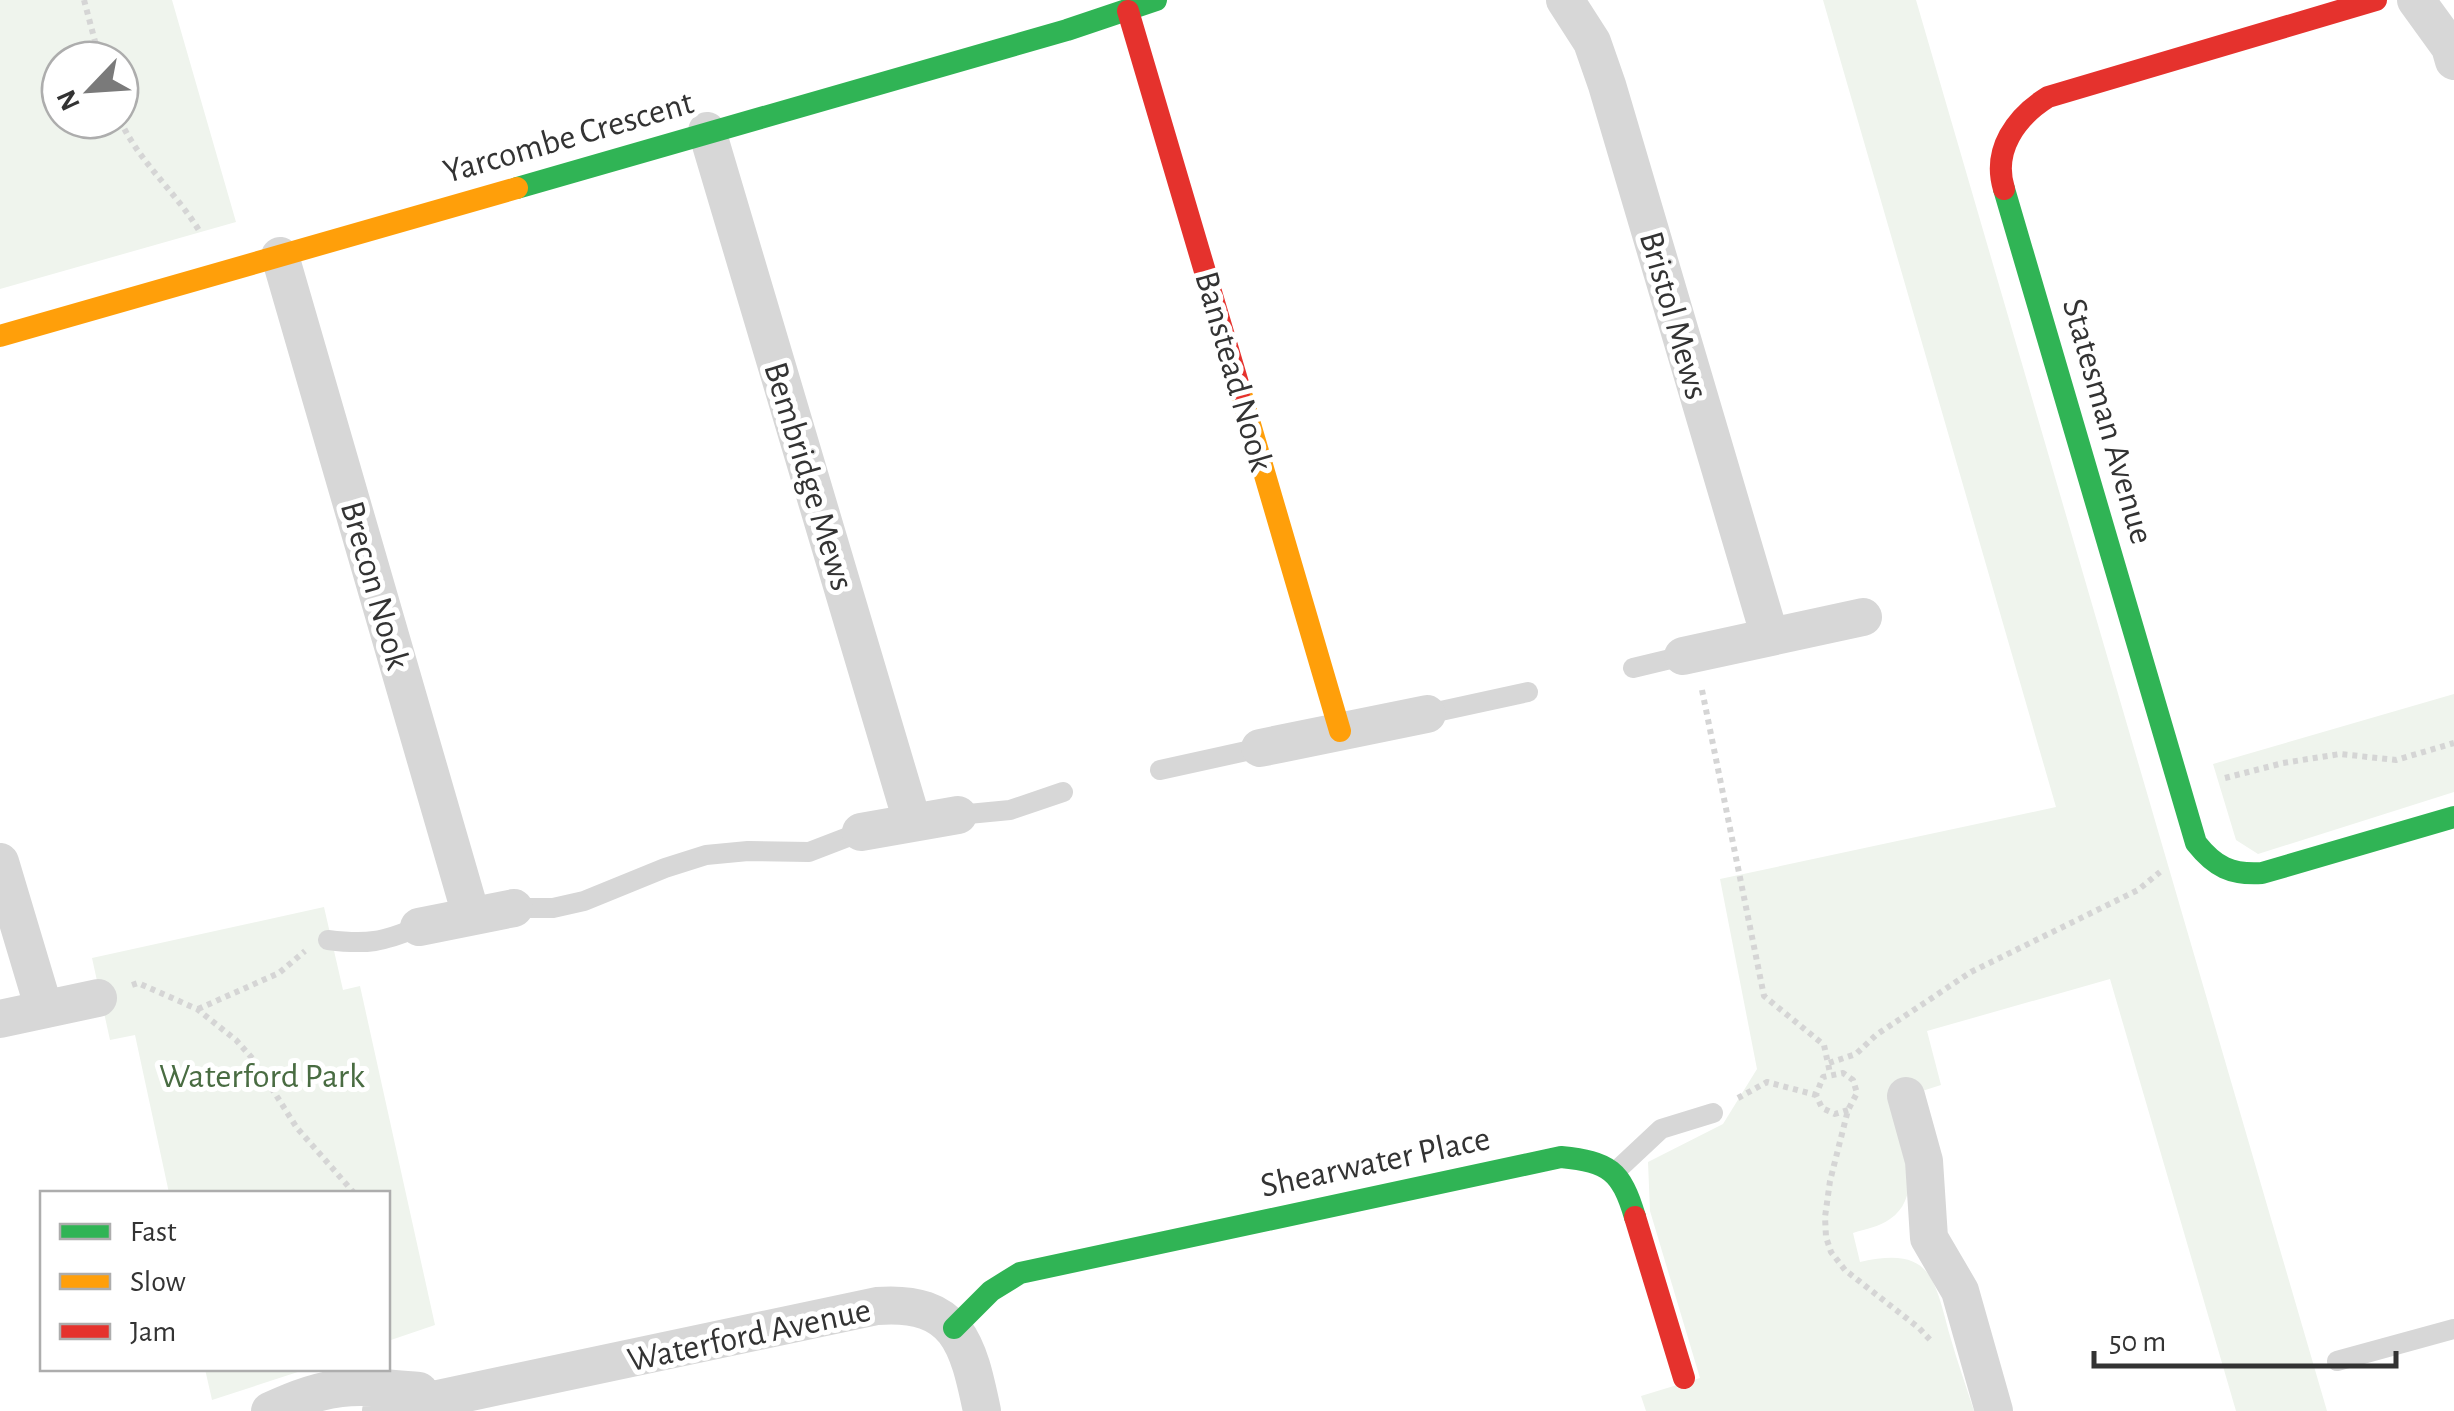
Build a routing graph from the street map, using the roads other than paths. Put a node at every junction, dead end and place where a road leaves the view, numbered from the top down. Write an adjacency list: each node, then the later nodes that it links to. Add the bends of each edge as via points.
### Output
1 (1156, 0): 5 (street, Yarcombe Crescent)
2 (1565, 0): 11 (street, Bristol Mews, via 1592,42 1608,85)
3 (2376, 0): 21 (street, Statesman Avenue, via 2048,97 2022,113 2003,142 2001,180 2196,843 2214,866 2237,875 2262,874)
4 (2416, 0): 6 (street)
5 (1128, 11): 7 (street, Yarcombe Crescent); 16 (street, Banstead Nook)
6 (2454, 61)
7 (708, 131): 8 (street, Yarcombe Crescent); 22 (street, Bembridge Mews)
8 (280, 256): 9 (street, Yarcombe Crescent); 26 (street, Brecon Nook)
9 (0, 336)
10 (1863, 616): 11 (street)
11 (1770, 637): 12 (street)
12 (1689, 655): 13 (lane)
13 (1633, 668)
14 (1528, 692): 15 (lane)
15 (1427, 714): 16 (street)
16 (1340, 732): 17 (street)
17 (1260, 748): 18 (lane)
18 (1160, 770)
19 (1063, 792): 20 (lane, via 1010,810)
20 (958, 815): 22 (street)
21 (2454, 817)
22 (912, 821): 23 (street)
23 (860, 832): 25 (lane, via 809,852 706,855 584,900)
24 (0, 862): 30 (street)
25 (514, 908): 26 (street)
26 (471, 914): 27 (street)
27 (419, 927): 28 (lane, via 363,944)
28 (328, 940)
29 (98, 998): 30 (street)
30 (44, 1009): 31 (street)
31 (0, 1019)
32 (1906, 1096): 43 (street, via 1924,1161 1929,1238 1960,1291)
33 (1713, 1113): 34 (lane, via 1661,1130)
34 (1614, 1173): 35 (street, Shearwater Place, via 1598,1161 1561,1158 1020,1273 990,1290); 38 (street, via 1634,1210)
35 (954, 1328): 39 (street, Waterford Avenue, via 923,1308 877,1306); 42 (street, via 966,1347)
36 (2454, 1329): 37 (lane)
37 (2338, 1362)
38 (1684, 1378)
39 (476, 1398): 40 (street, Waterford Avenue, via 332,1387); 41 (street, Waterford Avenue)
40 (270, 1411)
41 (381, 1411)
42 (982, 1411)
43 (1994, 1411)

